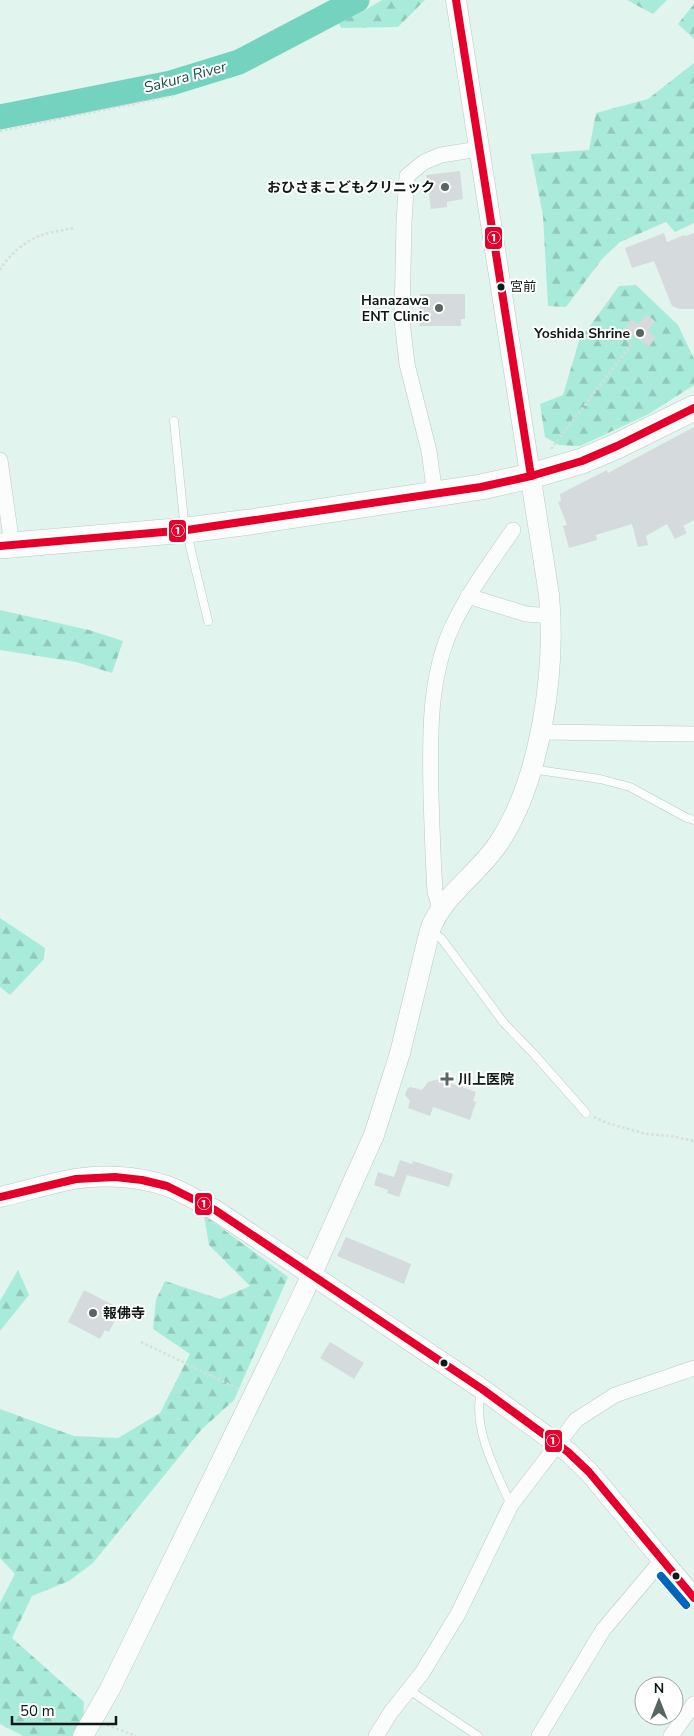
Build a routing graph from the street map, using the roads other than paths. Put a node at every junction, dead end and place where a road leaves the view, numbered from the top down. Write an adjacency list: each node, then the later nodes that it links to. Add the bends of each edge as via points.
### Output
1 (456, 0): 2 (street)
2 (479, 149): 6 (street); 7 (street, via 441,155 424,162 407,176 402,320 407,364 429,451)
3 (694, 408): 6 (main road, via 600,454)
4 (174, 421): 8 (lane)
5 (0, 460): 10 (street)
6 (531, 476): 7 (main road); 12 (street)
7 (434, 495): 8 (main road)
8 (186, 530): 10 (main road); 13 (lane)
9 (513, 530): 11 (street)
10 (6, 545)
11 (468, 596): 12 (street, via 526,614); 18 (street, via 445,646 432,704 434,892)
12 (551, 616): 14 (street, via 548,685)
13 (208, 621)
14 (540, 732): 15 (street); 16 (street)
15 (694, 734)
16 (530, 768): 17 (lane, via 630,787); 18 (street, via 525,788 498,844)
17 (694, 820)
18 (440, 908): 19 (street)
19 (430, 930): 20 (lane, via 441,938 504,1023); 22 (street, via 400,1053 374,1135)
20 (586, 1113)
21 (0, 1197): 22 (street, via 89,1177 114,1177 165,1185 215,1210)
22 (311, 1275): 24 (street); 31 (street)
23 (694, 1368): 25 (street, via 615,1395 576,1420)
24 (482, 1389): 25 (street); 26 (lane, via 479,1401 481,1432)
25 (558, 1444): 26 (street); 27 (street, via 589,1472)
26 (511, 1505): 29 (street, via 458,1614)
27 (662, 1560): 28 (street); 34 (street, via 603,1630)
28 (694, 1598)
29 (409, 1690): 32 (street); 33 (lane)
30 (694, 1704): 35 (street)
31 (83, 1736)
32 (376, 1736)
33 (478, 1736)
34 (538, 1736)
35 (671, 1736)

